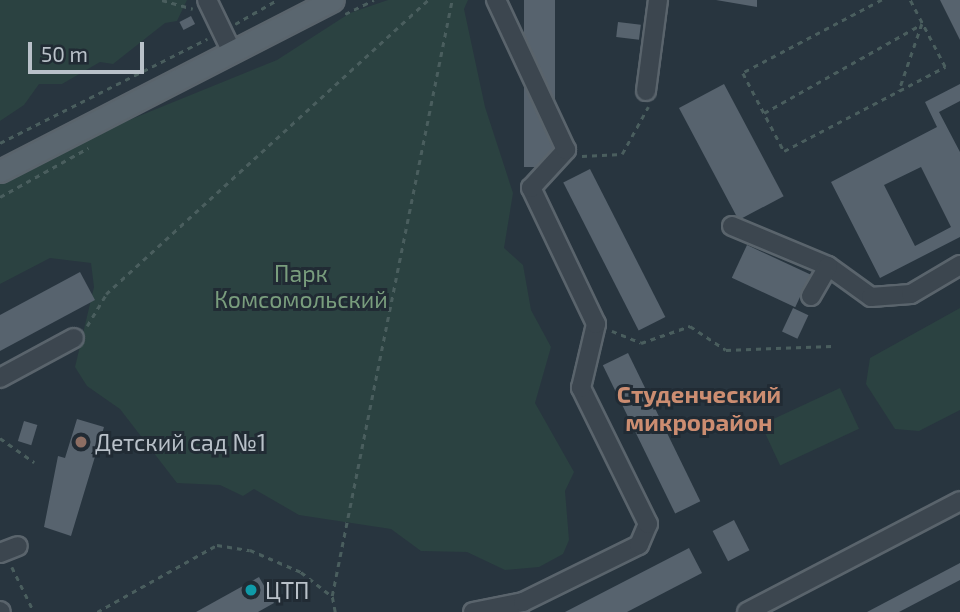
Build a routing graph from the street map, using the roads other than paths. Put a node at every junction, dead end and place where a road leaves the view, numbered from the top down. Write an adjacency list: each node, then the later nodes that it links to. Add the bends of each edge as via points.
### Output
1 (206, 0): 5 (street, via 214,29)
2 (333, 0): 5 (main road)
3 (496, 0): 15 (street, via 566,150 531,188 596,324 582,388 648,524 639,545 523,602)
4 (658, 0): 6 (street)
5 (232, 51): 7 (main road)
6 (648, 96)
7 (0, 171)
8 (732, 226): 9 (street)
9 (828, 265): 10 (street, via 871,297 911,294); 11 (street)
10 (960, 265)
11 (811, 296)
12 (74, 338): 13 (street)
13 (0, 378)
14 (960, 501): 16 (street)
15 (473, 612)
16 (747, 612)

